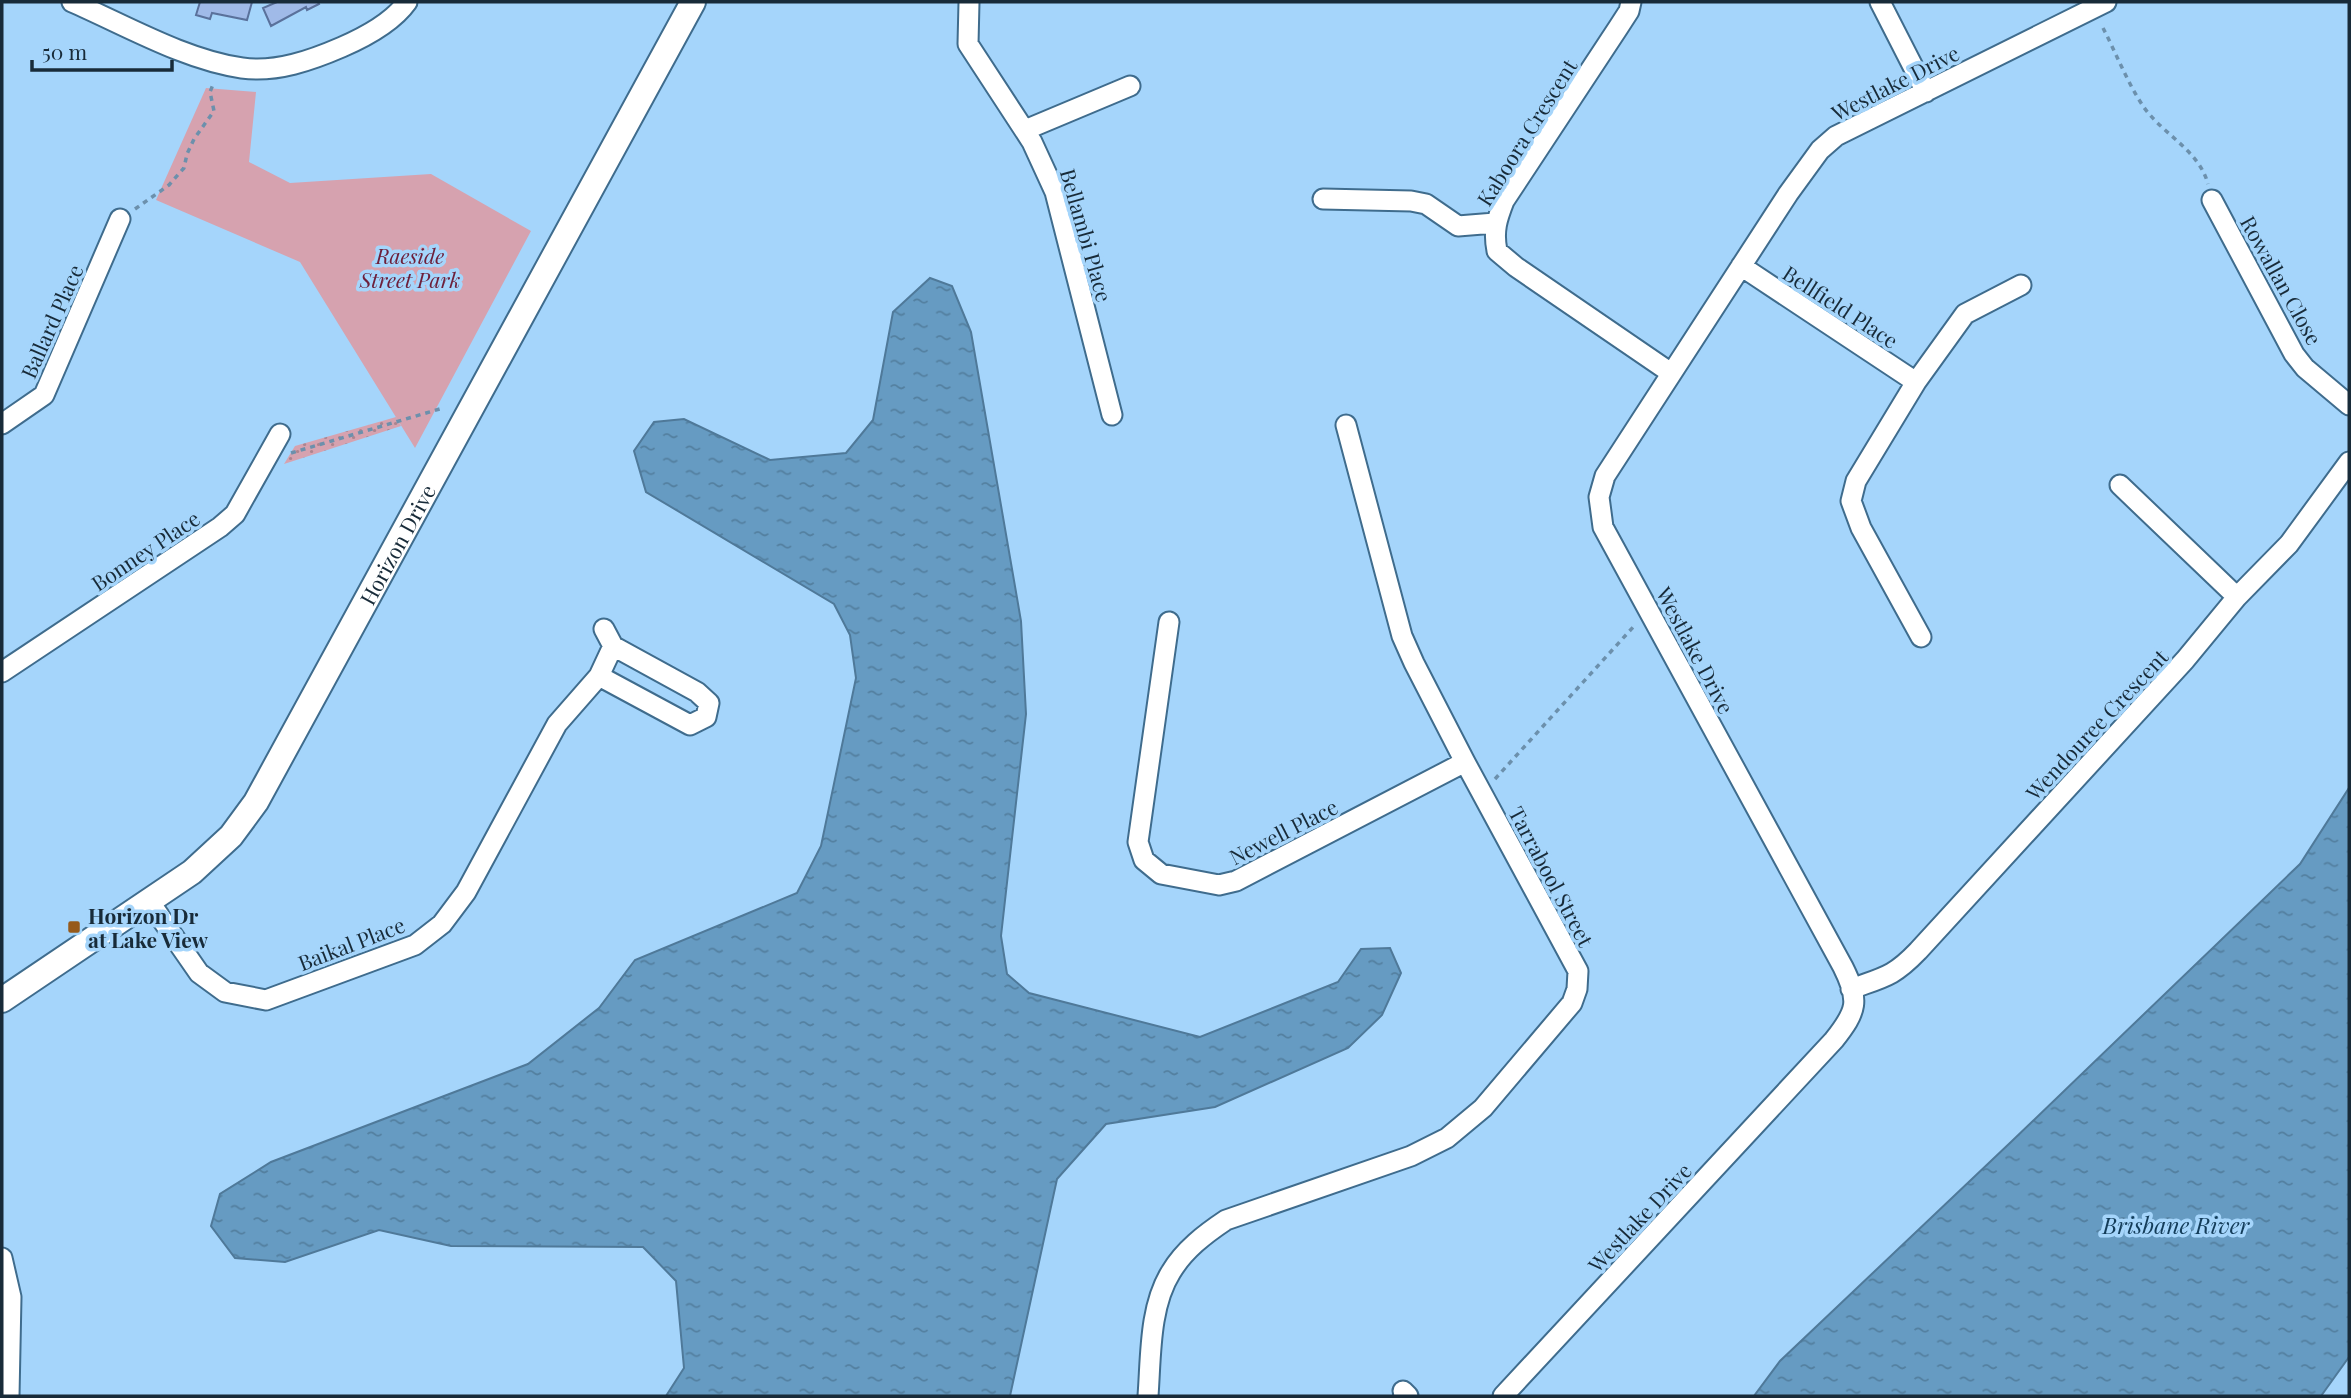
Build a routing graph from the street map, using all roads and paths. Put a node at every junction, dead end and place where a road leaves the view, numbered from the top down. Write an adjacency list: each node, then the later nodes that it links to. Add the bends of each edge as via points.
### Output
1 (72, 2): 9 (street, via 188,54)
2 (407, 2): 9 (street, via 363,38 310,61 244,69)
3 (693, 2): 37 (street, Horizon Drive, via 256,802 212,856)
4 (969, 2): 12 (street, Bellambi Place, via 968,44)
5 (1631, 2): 16 (street, Kaboora Crescent, via 1618,29 1504,201)
6 (1880, 2): 11 (street)
7 (2106, 2): 11 (street, Westlake Drive)
8 (2103, 28): 14 (path, via 2143,107 2192,155 2206,175)
9 (220, 63): 15 (path, via 210,93 214,111 194,139 184,168 169,185)
10 (1130, 86): 12 (street)
11 (1926, 92): 17 (street, Westlake Drive, via 1836,136 1820,150)
12 (1025, 130): 23 (street, Bellambi Place, via 1055,192)
13 (1323, 199): 16 (street, via 1411,201 1426,204 1458,226)
14 (2212, 200): 21 (street, Rowallan Close, via 2294,354)
15 (120, 219): 24 (street, Ballard Place, via 44,395)
16 (1495, 223): 19 (street, Kaboora Crescent, via 1497,251)
17 (1741, 266): 19 (street, Westlake Drive); 20 (street, Bellfield Place)
18 (2021, 285): 20 (street, via 1965,314)
19 (1671, 373): 38 (street, Westlake Drive, via 1605,476 1599,497 1604,527)
20 (1916, 382): 32 (street, via 1856,481 1852,501 1861,528)
21 (2349, 405)
22 (443, 408): 26 (path, via 292,454)
23 (1112, 415)
24 (2, 424)
25 (1346, 425): 35 (street, Tarrabool Street, via 1402,636)
26 (278, 438): 33 (street, Bonney Place, via 234,513 220,527)
27 (2349, 462): 29 (street, Wendouree Crescent, via 2289,544)
28 (2120, 485): 29 (street)
29 (2237, 597): 38 (street, Wendouree Crescent, via 2185,660 1902,968 1885,979)
30 (1169, 622): 35 (street, Newell Place, via 1138,842 1144,860 1160,873 1219,885 1236,881)
31 (1635, 625): 36 (path)
32 (1921, 637)
33 (2, 672)
34 (599, 676): 34 (street, Baikal Place, via 609,637 697,692 709,703 706,718 690,725); 37 (street, Baikal Place, via 557,724 466,892 442,924 415,945 266,1000 225,992 199,974)
35 (1465, 762): 36 (street, Tarrabool Street)
36 (1482, 794): 42 (street, Tarrabool Street, via 1578,971 1572,1003 1483,1108 1447,1138 1411,1156 1226,1220 1205,1234 1170,1273 1162,1292)
37 (149, 901): 39 (street, Horizon Drive)
38 (1851, 989): 43 (street, Westlake Drive, via 1855,1001 1852,1015 1835,1040)
39 (2, 1000)
40 (2, 1258): 41 (street, via 11,1297)
41 (9, 1396)
42 (1148, 1396)
43 (1503, 1396)

